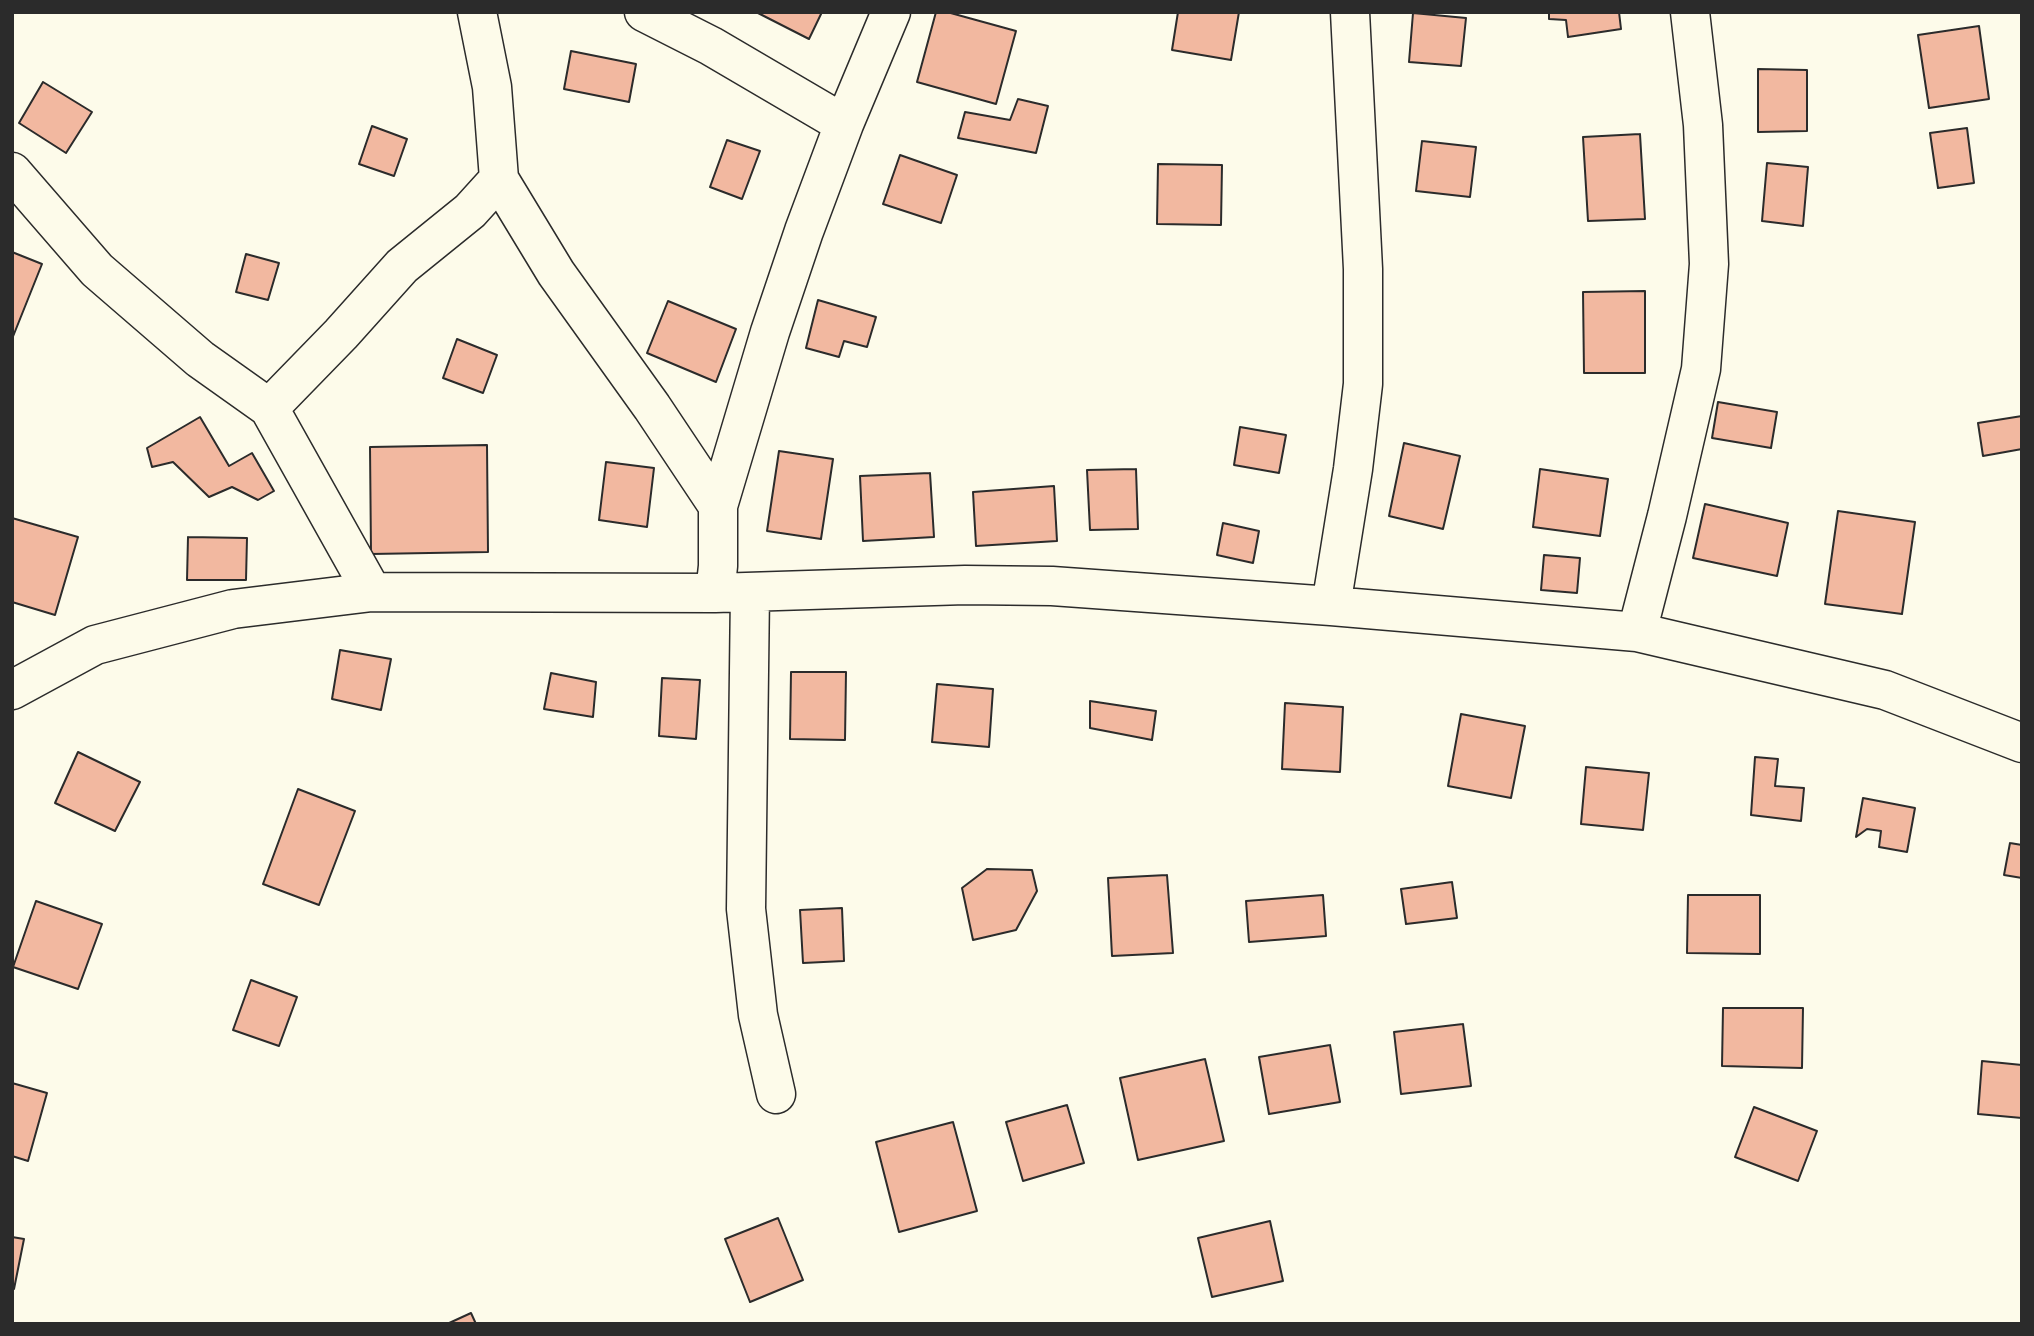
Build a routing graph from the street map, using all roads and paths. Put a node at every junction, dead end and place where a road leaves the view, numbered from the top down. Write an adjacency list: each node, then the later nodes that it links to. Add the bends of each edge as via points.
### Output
1 (477, 12): 8 (street, via 492,87)
2 (644, 12): 6 (street)
3 (891, 12): 6 (street)
4 (1350, 12): 13 (street, via 1363,269 1363,384)
5 (1690, 12): 14 (street, via 1703,125 1709,264 1701,369)
6 (844, 124): 10 (street, via 778,306)
7 (12, 172): 9 (street, via 97,270 200,359)
8 (499, 179): 9 (street, via 470,211 402,266); 10 (street, via 555,273)
9 (268, 408): 11 (street)
10 (718, 506): 12 (street, via 718,566)
11 (372, 592): 12 (street); 15 (street, via 233,609 95,645)
12 (733, 593): 13 (street, via 1052,586); 17 (street, via 746,909 758,1016)
13 (1331, 606): 14 (street)
14 (1637, 632): 16 (street, via 1885,690)
15 (12, 690)
16 (2022, 743)
17 (776, 1094)

